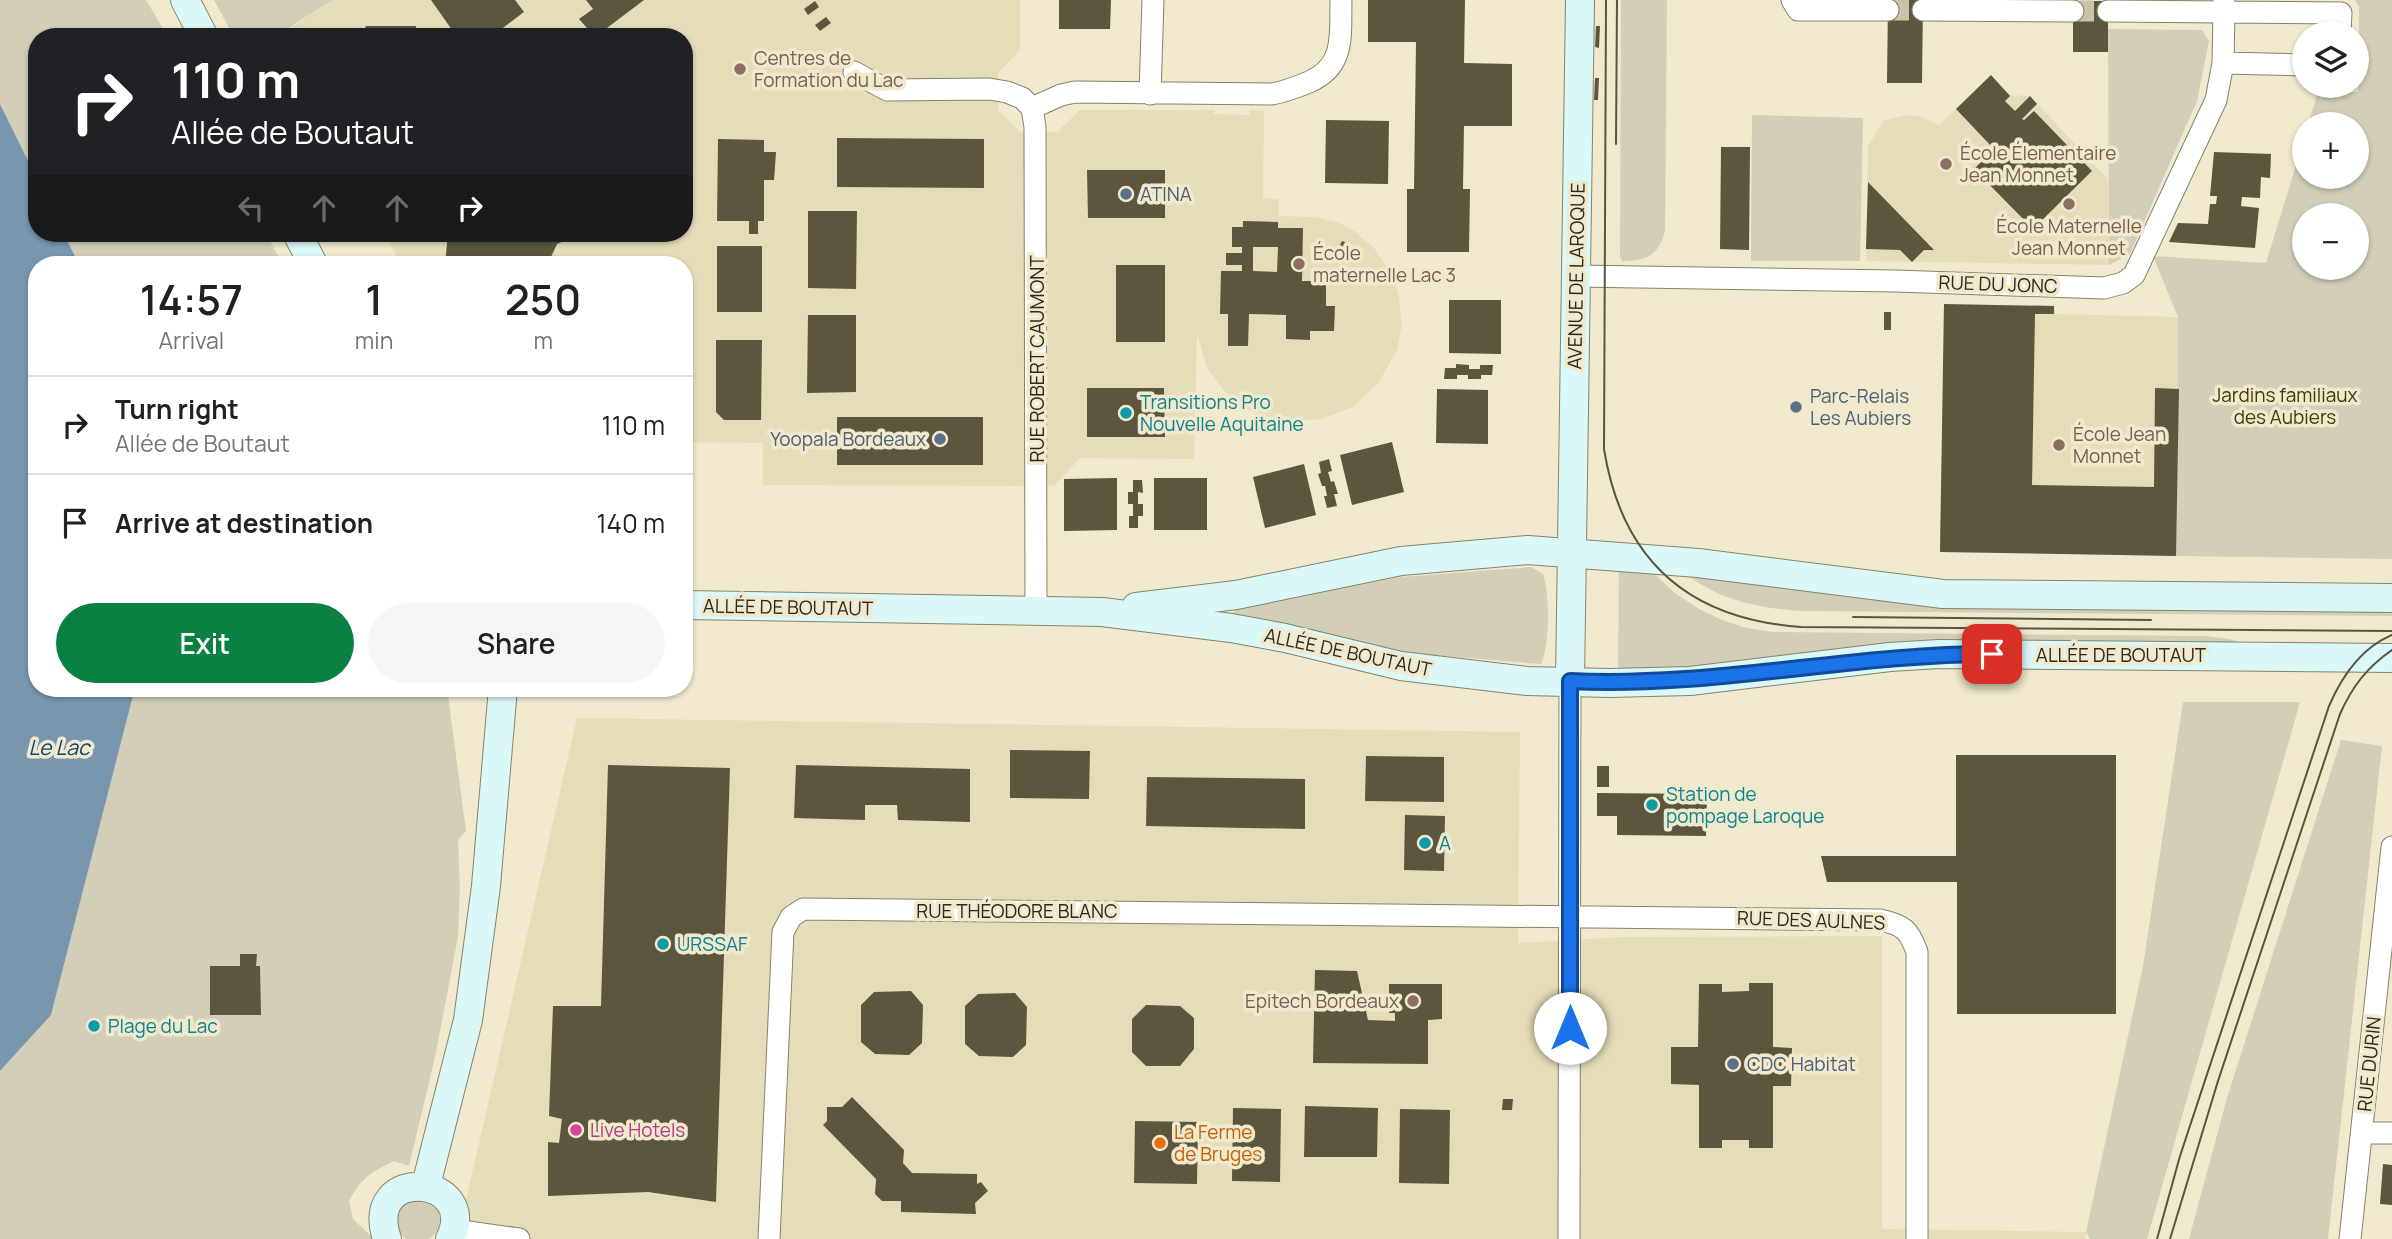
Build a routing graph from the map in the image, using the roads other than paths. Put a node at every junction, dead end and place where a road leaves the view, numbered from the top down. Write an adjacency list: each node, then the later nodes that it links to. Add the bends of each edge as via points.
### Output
1 (185, 0): 13 (main road)
2 (1153, 0): 17 (street)
3 (1341, 0): 17 (street, via 1340,45 1324,76 1278,93)
4 (1580, 0): 19 (main road, AVENUE DE LAROQUE)
5 (1792, 0): 8 (street, via 1798,10)
6 (2224, 6): 7 (street); 11 (street); 14 (street, RUE DU JONC)
7 (2318, 6): 12 (street, via 2341,13)
8 (1888, 10)
9 (1923, 10): 10 (street)
10 (2073, 11)
11 (2108, 11)
12 (2341, 21)
13 (199, 28)
14 (2223, 63): 15 (street); 19 (street, RUE DU JONC, via 2216,100 2133,275 2123,283 2104,288)
15 (2292, 65)
16 (854, 72): 18 (street, via 887,90 989,89 1022,98)
17 (1150, 93): 18 (street, via 1075,92)
18 (1032, 108): 23 (street, RUE ROBERT CAUMONT, via 1037,234)
19 (1576, 276): 20 (main road, AVENUE DE LAROQUE)
20 (1572, 552): 21 (main road, ALLÉE DE BOUTAUT, via 1943,594); 24 (main road, ALLÉE DE BOUTAUT, via 1528,550 1401,561 1236,595); 26 (main road, AVENUE DE LAROQUE)
21 (2392, 598)
22 (693, 606): 23 (main road, ALLÉE DE BOUTAUT)
23 (1036, 611): 24 (main road, ALLÉE DE BOUTAUT)
24 (1102, 612): 26 (main road, ALLÉE DE BOUTAUT, via 1231,628 1401,666 1519,680)
25 (2388, 662): 26 (main road, ALLÉE DE BOUTAUT, via 1939,654 1690,681)
26 (1570, 681): 30 (street)
27 (502, 697): 33 (main road, via 468,1020)
28 (2392, 847): 29 (street, RUE DURIN)
29 (2389, 906): 31 (street, RUE DURIN)
30 (1570, 916): 37 (street, RUE THÉODORE BLANC, via 803,909 791,916 783,932); 38 (street); 39 (street, RUE DES AULNES, via 1880,920 1897,923 1911,934 1917,952)
31 (2361, 1133): 32 (street); 40 (street, RUE DURIN)
32 (2392, 1133)
33 (426, 1185): 34 (main road, via 449,1202 455,1215); 35 (main road, via 409,1186 394,1194 384,1208 382,1224)
34 (452, 1234): 36 (street)
35 (387, 1239)
36 (519, 1239)
37 (769, 1239)
38 (1569, 1239)
39 (1917, 1239)
40 (2350, 1239)

